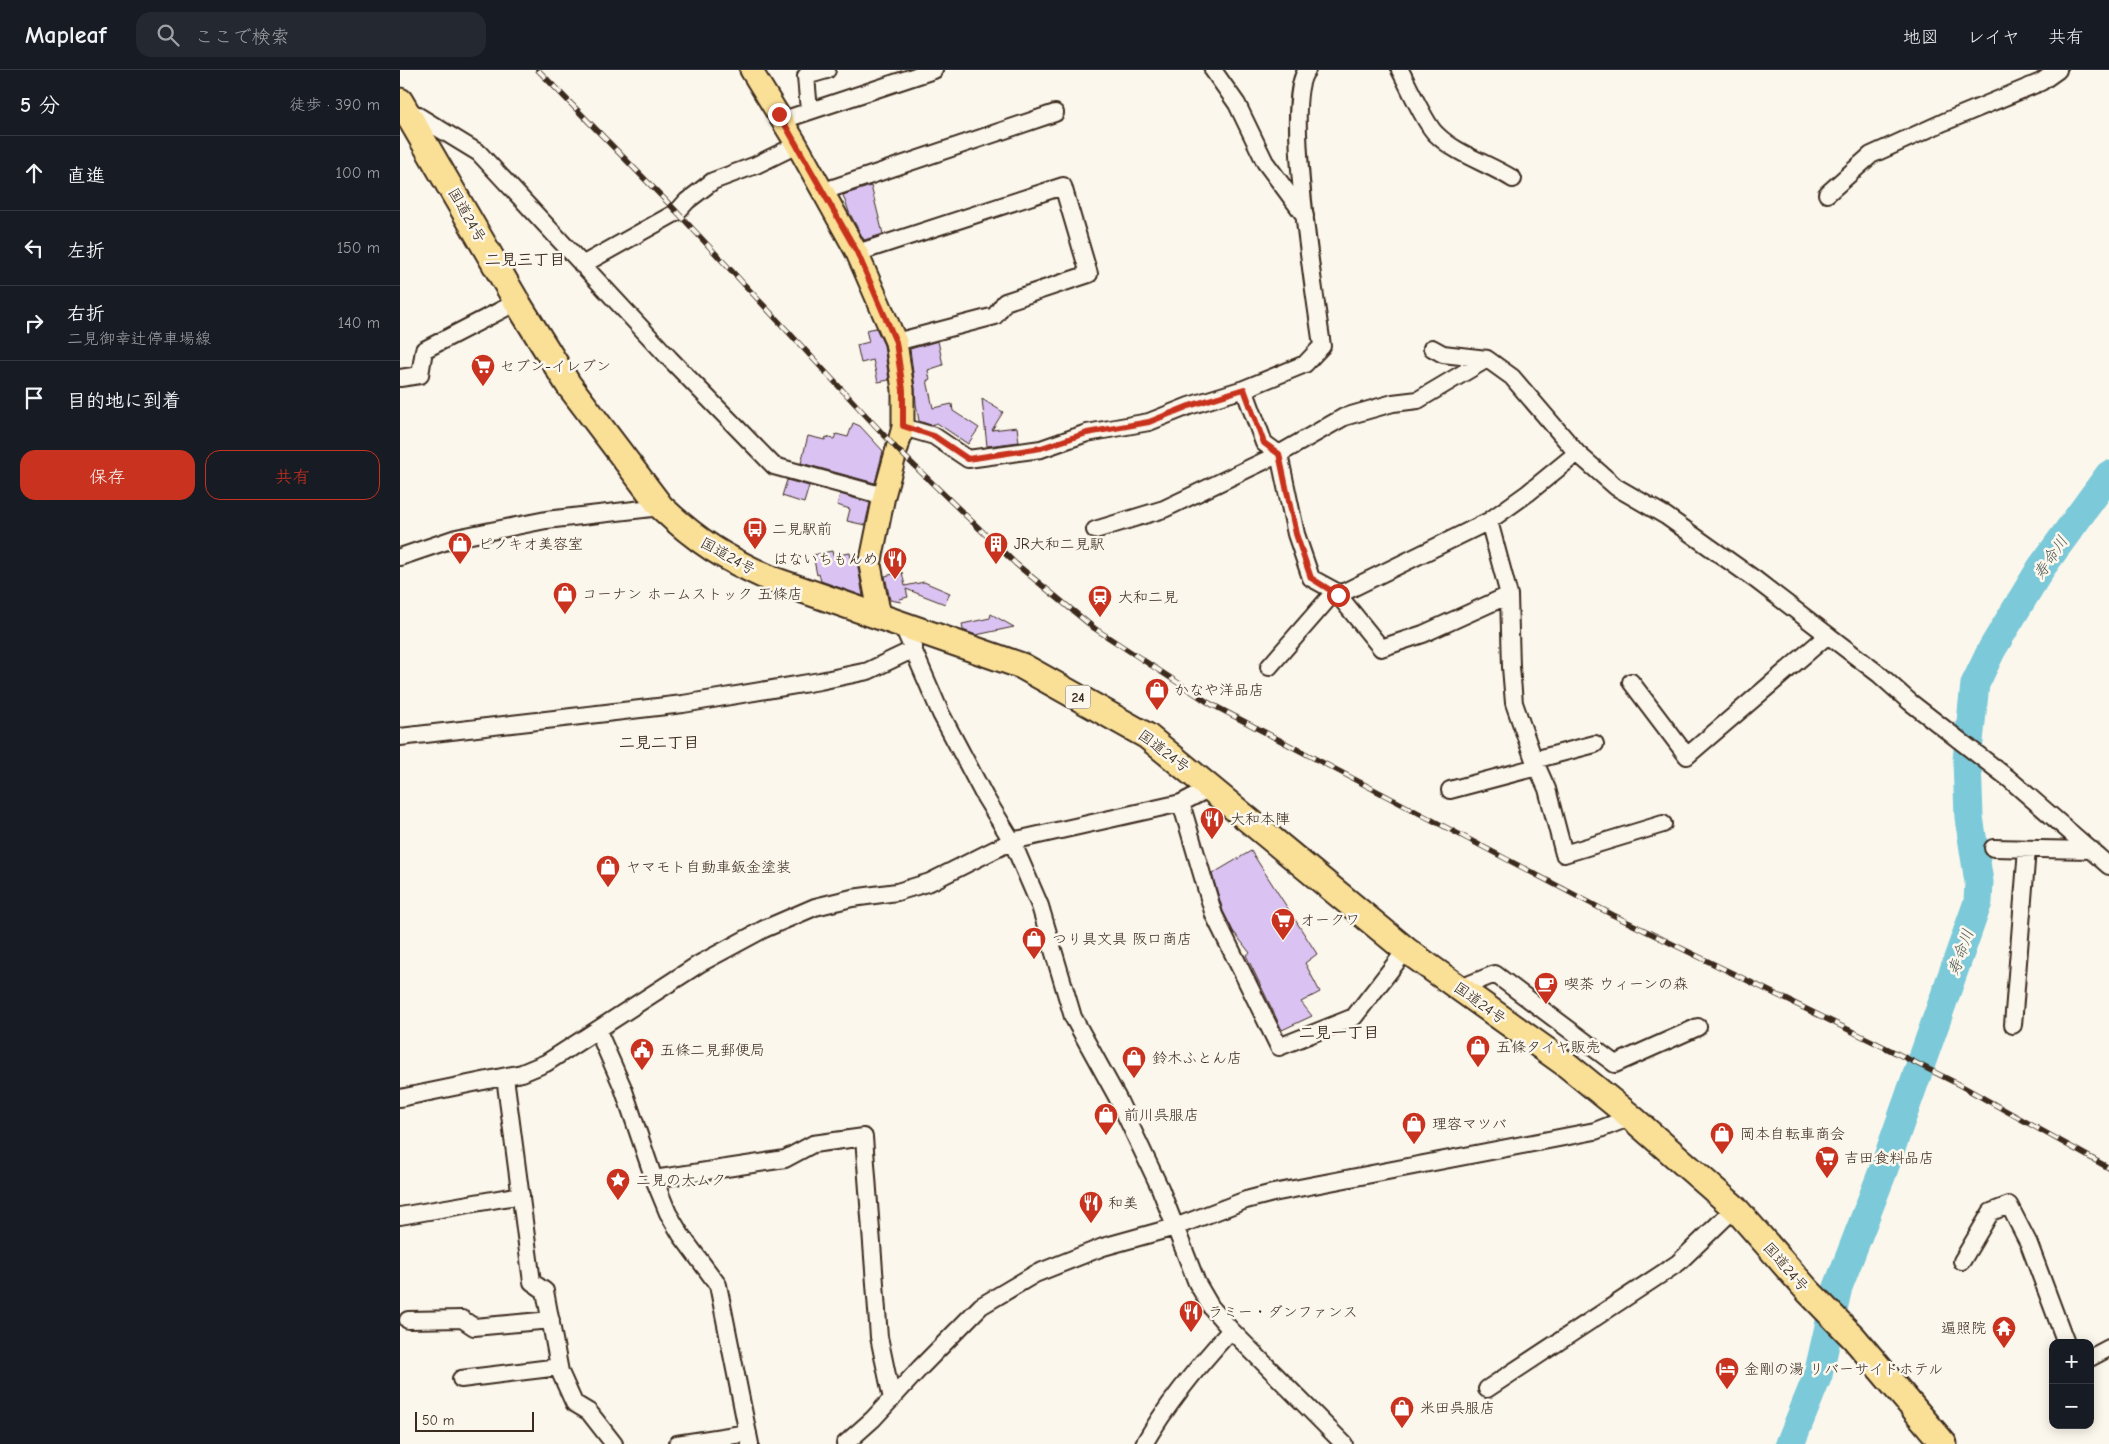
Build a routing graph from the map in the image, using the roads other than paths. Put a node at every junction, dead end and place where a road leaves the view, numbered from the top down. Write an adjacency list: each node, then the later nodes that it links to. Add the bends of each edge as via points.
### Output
1 (751, 70): 11 (main road)
2 (827, 70): 9 (street, via 806,76)
3 (934, 70): 9 (street)
4 (1213, 70): 16 (street, via 1237,104 1265,162)
5 (1307, 70): 16 (street, via 1297,104 1298,151)
6 (1400, 70): 13 (street, via 1435,133 1454,149)
7 (2058, 70): 15 (street, via 2041,82 1871,155)
8 (403, 104): 18 (street, via 479,153); 19 (highway, 国道24号 / 24)
9 (809, 111): 11 (street)
10 (1055, 113): 14 (street)
11 (783, 120): 12 (main road)
12 (798, 145): 14 (main road); 18 (street, via 713,181 677,212)
13 (1513, 179)
14 (824, 191): 17 (main road)
15 (1827, 194)
16 (1306, 218): 24 (street, via 1322,346 1305,364)
17 (857, 252): 20 (main road); 20 (street, via 1063,186 1089,274 1005,302 995,316)
18 (582, 265): 28 (street, via 774,466)
19 (517, 302): 23 (street, via 424,350 420,375); 29 (highway, 国道24号 / 24, via 568,384)
20 (896, 342): 25 (main road, via 903,390)
21 (1432, 348): 22 (street, via 1443,354)
22 (1487, 359): 26 (street, via 1418,400 1393,403 1344,417); 27 (street, via 1512,377)
23 (400, 378)
24 (1244, 389): 25 (street, via 1149,422 1087,433 1041,448 968,459 934,436); 26 (street, via 1264,443)
25 (903, 426): 28 (main road)
26 (1279, 454): 31 (street, via 1164,509); 33 (street, via 1296,534 1311,578)
27 (1577, 454): 30 (street); 36 (street, via 1616,487 1666,516)
28 (884, 496): 35 (main road, via 870,565)
29 (661, 507): 32 (street, via 546,520 456,538); 35 (highway, 国道24号 / 24, via 697,540 732,562 771,579)
30 (1489, 521): 33 (street); 34 (street)
31 (1095, 530)
32 (400, 557)
33 (1337, 593): 34 (street, via 1381,648 1423,634); 38 (street)
34 (1509, 596): 42 (street, via 1514,703)
35 (891, 620): 37 (street); 43 (highway, 国道24号 / 24, via 1022,666 1147,736)
36 (1828, 635): 39 (street, via 1687,756); 50 (street, via 2008,778)
37 (914, 649): 40 (street, via 868,671 810,683 684,704); 47 (street, via 941,714 984,797)
38 (1269, 667)
39 (1632, 682)
40 (400, 737)
41 (1595, 744): 42 (street)
42 (1535, 763): 44 (street); 46 (street, via 1547,789 1564,854)
43 (1212, 787): 45 (street); 52 (highway, 国道24号 / 24)
44 (1450, 790)
45 (1181, 803): 47 (street); 52 (street, via 1214,915 1279,1047 1354,1017)
46 (1663, 824)
47 (1012, 841): 56 (street, via 930,882 897,892 815,907 764,929 699,964); 64 (street, via 1040,906 1073,1016 1117,1097)
48 (1993, 848): 49 (street)
49 (2028, 849): 50 (street); 54 (street)
50 (2092, 850): 51 (street)
51 (2109, 866)
52 (1406, 950): 53 (highway, 国道24号 / 24)
53 (1460, 988): 55 (street, via 1495,974 1615,1064); 59 (highway, 国道24号 / 24, via 1567,1065)
54 (2013, 1025)
55 (1698, 1026)
56 (598, 1031): 57 (street, via 546,1063); 60 (street, via 623,1088)
57 (505, 1077): 58 (street); 61 (street)
58 (400, 1098)
59 (1631, 1117): 62 (highway, 国道24号 / 24); 64 (street, via 1595,1131 1273,1193)
60 (654, 1179): 75 (street, via 785,1159 813,1144 864,1137 879,1336); 76 (street, via 681,1235 718,1285)
61 (521, 1195): 63 (street); 67 (street, via 532,1282 545,1291)
62 (1735, 1208): 74 (street, via 1678,1263); 82 (highway, 国道24号 / 24, via 1808,1292 1854,1338)
63 (400, 1216)
64 (1175, 1227): 68 (street, via 1197,1282 1211,1307); 75 (street, via 1103,1247 1035,1274 981,1306)
65 (1962, 1261): 69 (street, via 1991,1212 2009,1204 2029,1244)
66 (408, 1320): 67 (street, via 462,1320 474,1327)
67 (551, 1320): 72 (street)
68 (1231, 1330): 80 (street, via 1179,1390); 81 (street)
69 (2065, 1339)
70 (2109, 1348): 71 (street)
71 (2094, 1356)
72 (559, 1367): 73 (street); 77 (street, via 574,1403 589,1412)
73 (461, 1379)
74 (1487, 1389)
75 (892, 1399): 79 (street)
76 (749, 1439): 78 (street)
77 (614, 1444)
78 (677, 1444)
79 (845, 1444)
80 (1144, 1444)
81 (1344, 1444)
82 (1944, 1444)

